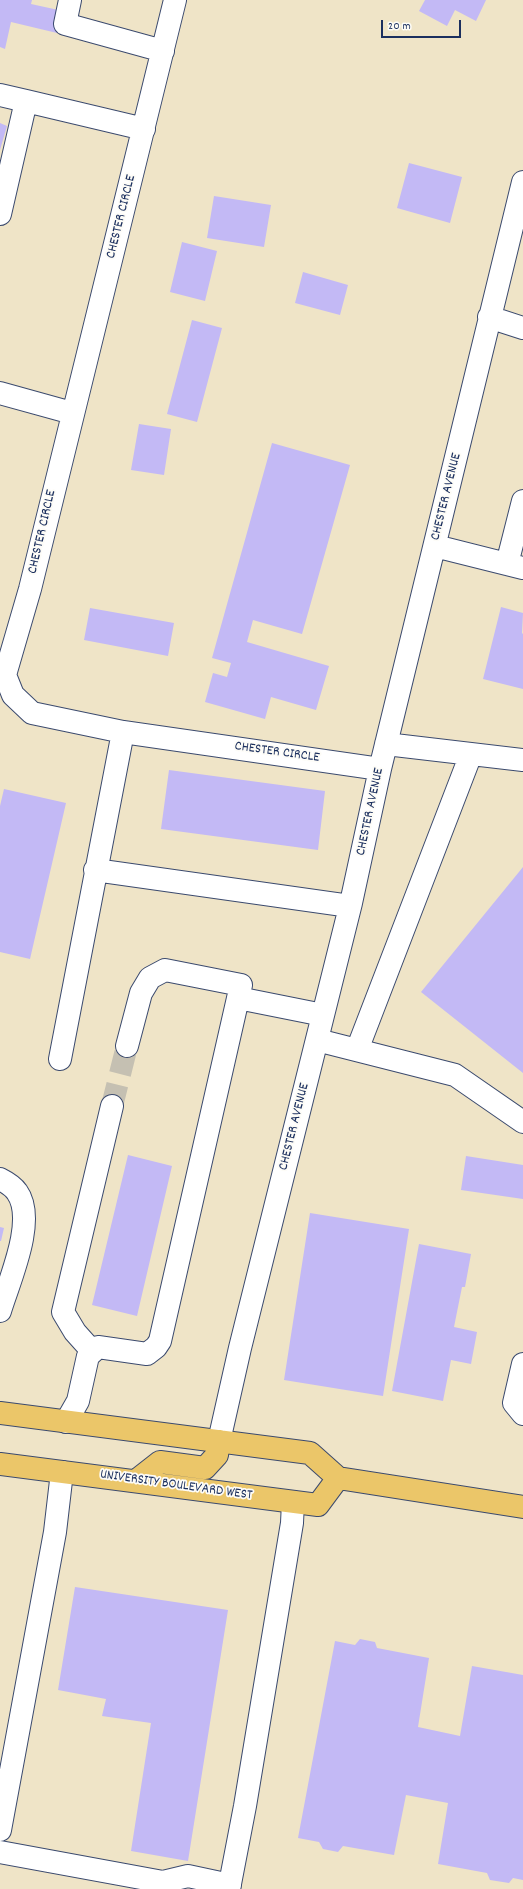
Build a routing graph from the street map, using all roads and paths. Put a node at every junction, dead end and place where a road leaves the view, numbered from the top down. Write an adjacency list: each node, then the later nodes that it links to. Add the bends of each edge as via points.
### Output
1 (70, 0): 3 (street, via 65,24)
2 (175, 0): 3 (street, CHESTER CIRCLE)
3 (163, 51): 6 (street, CHESTER CIRCLE)
4 (0, 95): 5 (street)
5 (26, 101): 6 (street); 8 (street)
6 (144, 129): 12 (street, CHESTER CIRCLE)
7 (523, 182): 9 (street, CHESTER AVENUE)
8 (0, 214)
9 (489, 317): 10 (street); 14 (street, CHESTER AVENUE)
10 (523, 328)
11 (0, 393): 12 (street)
12 (72, 413): 16 (street, CHESTER CIRCLE, via 30,589 5,674 13,695 32,713)
13 (523, 501): 15 (street)
14 (435, 546): 15 (street); 17 (street, CHESTER AVENUE)
15 (515, 566)
16 (124, 732): 20 (street, CHESTER CIRCLE); 21 (street)
17 (386, 744): 18 (street); 20 (street, CHESTER AVENUE)
18 (471, 754): 19 (street); 27 (street)
19 (523, 760)
20 (380, 769): 22 (street, CHESTER AVENUE)
21 (95, 870): 22 (street); 28 (street)
22 (350, 906): 24 (street, CHESTER AVENUE)
23 (238, 998): 24 (street); 26 (street, via 241,985 165,970 150,978 141,993); 33 (street, via 160,1341 148,1354 98,1347)
24 (323, 1015): 25 (street, CHESTER AVENUE)
25 (317, 1040): 27 (street); 38 (street, CHESTER AVENUE)
26 (127, 1046)
27 (357, 1050): 30 (street, via 454,1075)
28 (60, 1059)
29 (112, 1106): 33 (street, via 63,1312 75,1332)
30 (523, 1122)
31 (0, 1179): 32 (street, via 17,1192 24,1221 16,1260)
32 (0, 1311)
33 (92, 1351): 37 (street, via 88,1356 78,1401)
34 (523, 1364): 36 (street, via 514,1403)
35 (0, 1413): 37 (main road)
36 (523, 1414)
37 (66, 1422): 38 (main road)
38 (219, 1441): 41 (main road, via 310,1453); 42 (main road, via 217,1455 205,1468 160,1462)
39 (0, 1464): 40 (main road, UNIVERSITY BOULEVARD WEST)
40 (62, 1472): 42 (main road, UNIVERSITY BOULEVARD WEST); 45 (street, via 55,1532)
41 (338, 1478): 43 (main road, UNIVERSITY BOULEVARD WEST, via 318,1505); 44 (main road)
42 (136, 1480): 43 (main road, UNIVERSITY BOULEVARD WEST)
43 (293, 1502): 47 (street, via 291,1530)
44 (523, 1507)
45 (0, 1830)
46 (0, 1852): 47 (street, via 163,1882 188,1876)
47 (230, 1887)

